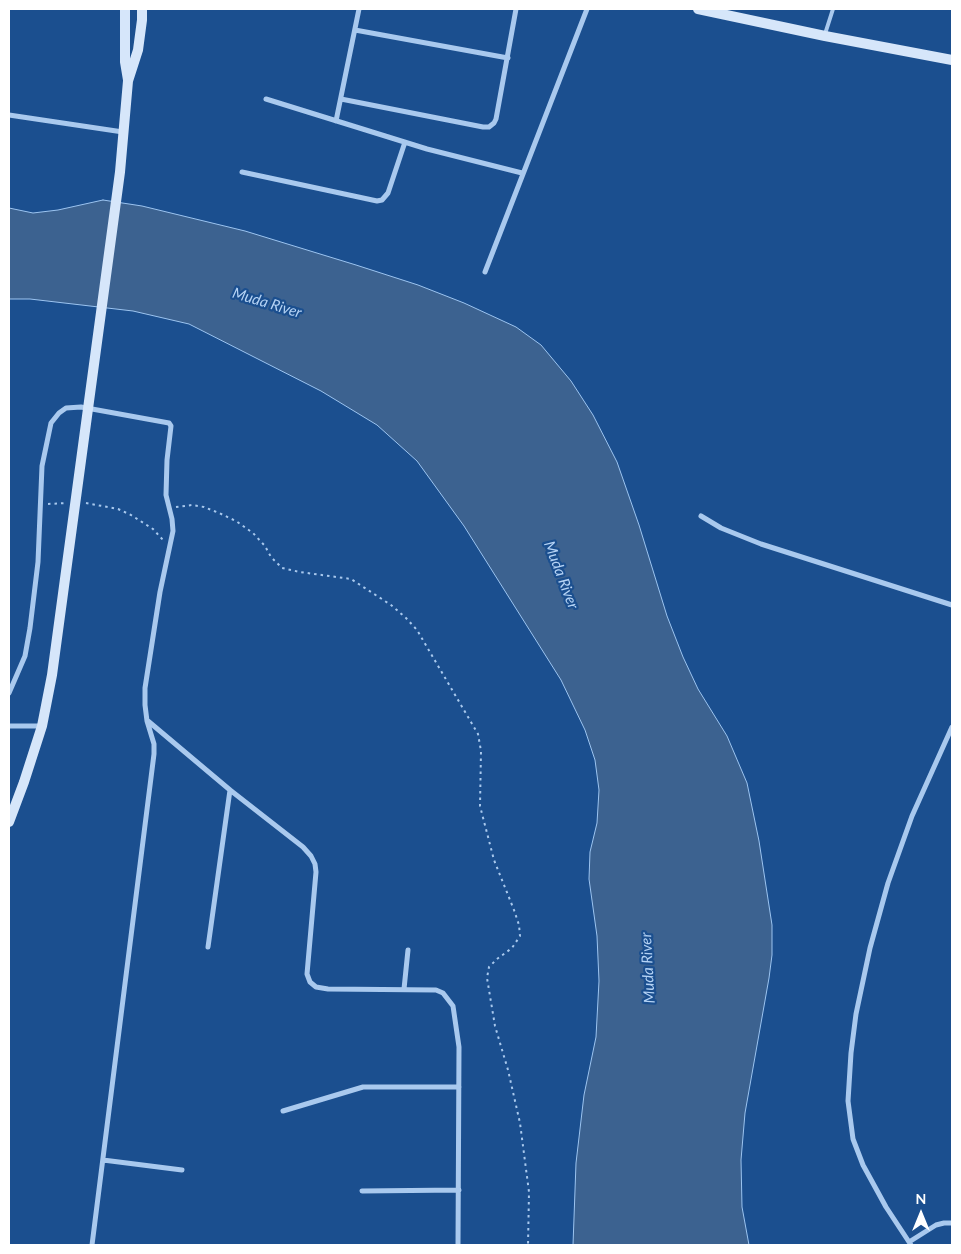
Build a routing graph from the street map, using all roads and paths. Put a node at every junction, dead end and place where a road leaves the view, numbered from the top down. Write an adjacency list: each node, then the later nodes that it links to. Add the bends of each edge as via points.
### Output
1 (125, 9): 12 (main road)
2 (142, 9): 12 (main road, via 138,50)
3 (359, 9): 8 (street)
4 (516, 9): 10 (street)
5 (587, 9): 20 (street)
6 (698, 9): 9 (main road)
7 (833, 9): 9 (lane)
8 (355, 30): 10 (street); 14 (street)
9 (825, 36): 11 (main road)
10 (508, 58): 14 (street, via 496,119 489,127)
11 (952, 60)
12 (128, 81): 17 (main road)
13 (266, 99): 16 (street)
14 (341, 99): 16 (street)
15 (9, 115): 17 (street)
16 (336, 121): 18 (street)
17 (123, 132): 32 (main road, via 64,589)
18 (405, 142): 19 (street, via 388,193 377,201); 20 (street)
19 (242, 172)
20 (522, 173): 21 (street)
21 (485, 272)
22 (67, 503): 24 (path)
23 (85, 503): 27 (path, via 118,509 131,515 153,529)
24 (41, 504): 25 (street, via 42,466 51,423 66,408 81,407 169,423 165,482); 29 (street, via 29,635 25,656)
25 (169, 509): 27 (street, via 173,531); 49 (path, via 192,505 219,513 253,532 282,568 351,579 391,605 417,630 478,734 481,751 480,806 494,860 519,924 520,936 512,948 489,967 487,978 495,1026 520,1123 529,1192)
26 (700, 516): 28 (street, via 761,544)
27 (170, 548): 30 (street, via 161,584 145,688)
28 (952, 605)
29 (9, 693)
30 (147, 721): 34 (street); 41 (street, via 154,754)
31 (9, 726): 32 (street)
32 (42, 726): 35 (main road)
33 (952, 727): 46 (street, via 912,816 888,883 870,948 851,1053 848,1101 853,1139 863,1165)
34 (230, 790): 36 (street); 38 (street, via 303,847 315,864 307,974 310,982 328,989)
35 (9, 822)
36 (208, 947)
37 (408, 950): 38 (street)
38 (404, 988): 39 (street, via 436,990 453,1006 459,1047)
39 (459, 1087): 40 (street, via 363,1087); 43 (street)
40 (284, 1112)
41 (103, 1160): 42 (street); 47 (street)
42 (182, 1170)
43 (460, 1190): 44 (street); 48 (street)
44 (362, 1191)
45 (952, 1223): 46 (street, via 936,1225)
46 (910, 1244)
47 (92, 1245)
48 (458, 1245)
49 (528, 1245)

